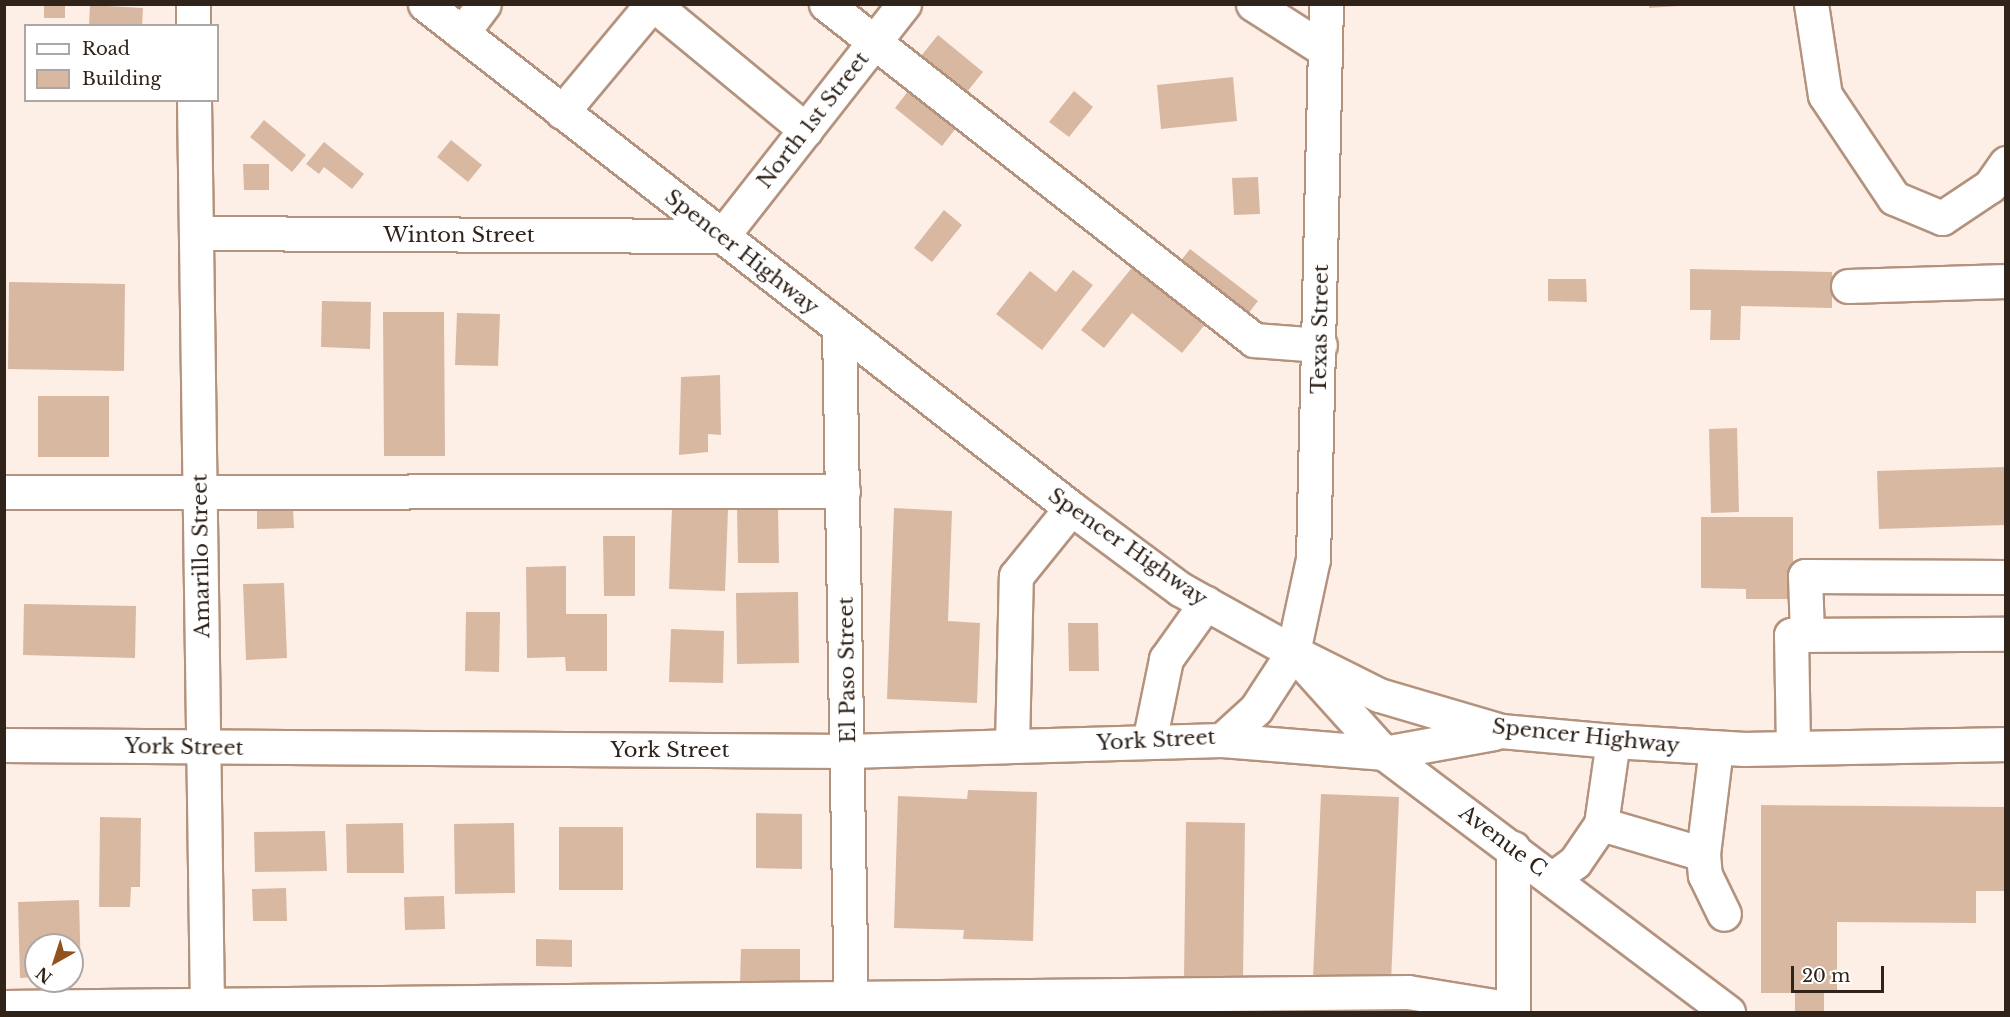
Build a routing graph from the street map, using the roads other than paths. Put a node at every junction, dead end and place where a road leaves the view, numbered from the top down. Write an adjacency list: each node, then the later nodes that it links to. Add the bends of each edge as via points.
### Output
1 (193, 4): 10 (street)
2 (425, 4): 11 (street, Spencer Highway)
3 (484, 4): 11 (street)
4 (652, 4): 15 (street); 16 (street)
5 (826, 4): 12 (street)
6 (904, 4): 12 (street, North 1st Street)
7 (1253, 4): 13 (street)
8 (1326, 4): 13 (street, Texas Street)
9 (1811, 4): 17 (street, via 1825,94 1893,198 1942,218 1990,186)
10 (193, 24)
11 (462, 33): 15 (street, Spencer Highway)
12 (874, 43): 16 (street, North 1st Street); 23 (street, via 1254,340)
13 (1324, 50): 23 (street, Texas Street)
14 (194, 102): 18 (street, Amarillo Street)
15 (562, 112): 19 (street, Spencer Highway)
16 (806, 130): 19 (street, North 1st Street)
17 (2006, 163)
18 (196, 233): 19 (street, Winton Street); 26 (street, Amarillo Street)
19 (722, 236): 22 (street, Spencer Highway)
20 (2006, 281): 21 (street)
21 (1848, 286)
22 (839, 327): 24 (street, El Paso Street); 27 (street, Spencer Highway)
23 (1320, 345): 32 (street, Texas Street, via 1314,559)
24 (843, 491): 26 (street); 43 (street, El Paso Street)
25 (4, 492): 26 (street)
26 (200, 492): 40 (street, Amarillo Street)
27 (1071, 508): 29 (street, Spencer Highway, via 1180,589); 39 (street, via 1016,576)
28 (2006, 577): 31 (street, via 1805,576)
29 (1206, 603): 32 (street, Spencer Highway); 36 (street, via 1166,659)
30 (2006, 634): 31 (street)
31 (1807, 635): 42 (street, via 1791,635)
32 (1293, 652): 33 (street, Spencer Highway, via 1379,695); 34 (street, York Street, via 1256,709); 44 (street, Avenue C)
33 (1501, 732): 35 (street, Spencer Highway); 44 (street)
34 (1222, 740): 36 (street, York Street); 44 (street)
35 (1613, 741): 41 (street, Spencer Highway); 45 (street)
36 (1149, 742): 39 (street, York Street)
37 (2006, 744): 42 (street, Spencer Highway)
38 (4, 745): 40 (street, York Street)
39 (1012, 746): 43 (street, York Street)
40 (204, 747): 43 (street, York Street); 52 (street, Amarillo Street)
41 (1716, 748): 42 (street, Spencer Highway); 47 (street)
42 (1793, 748)
43 (848, 751): 50 (street, El Paso Street)
44 (1384, 753): 46 (street, Avenue C)
45 (1600, 824): 47 (street); 48 (street, via 1575,862)
46 (1512, 848): 48 (street, Avenue C); 53 (street)
47 (1703, 854): 49 (street, via 1705,875)
48 (1553, 878): 54 (street, Avenue C)
49 (1724, 914)
50 (851, 1006): 52 (street); 53 (street, via 1408,992)
51 (4, 1007): 52 (street)
52 (207, 1009)
53 (1513, 1011)
54 (1728, 1012)

